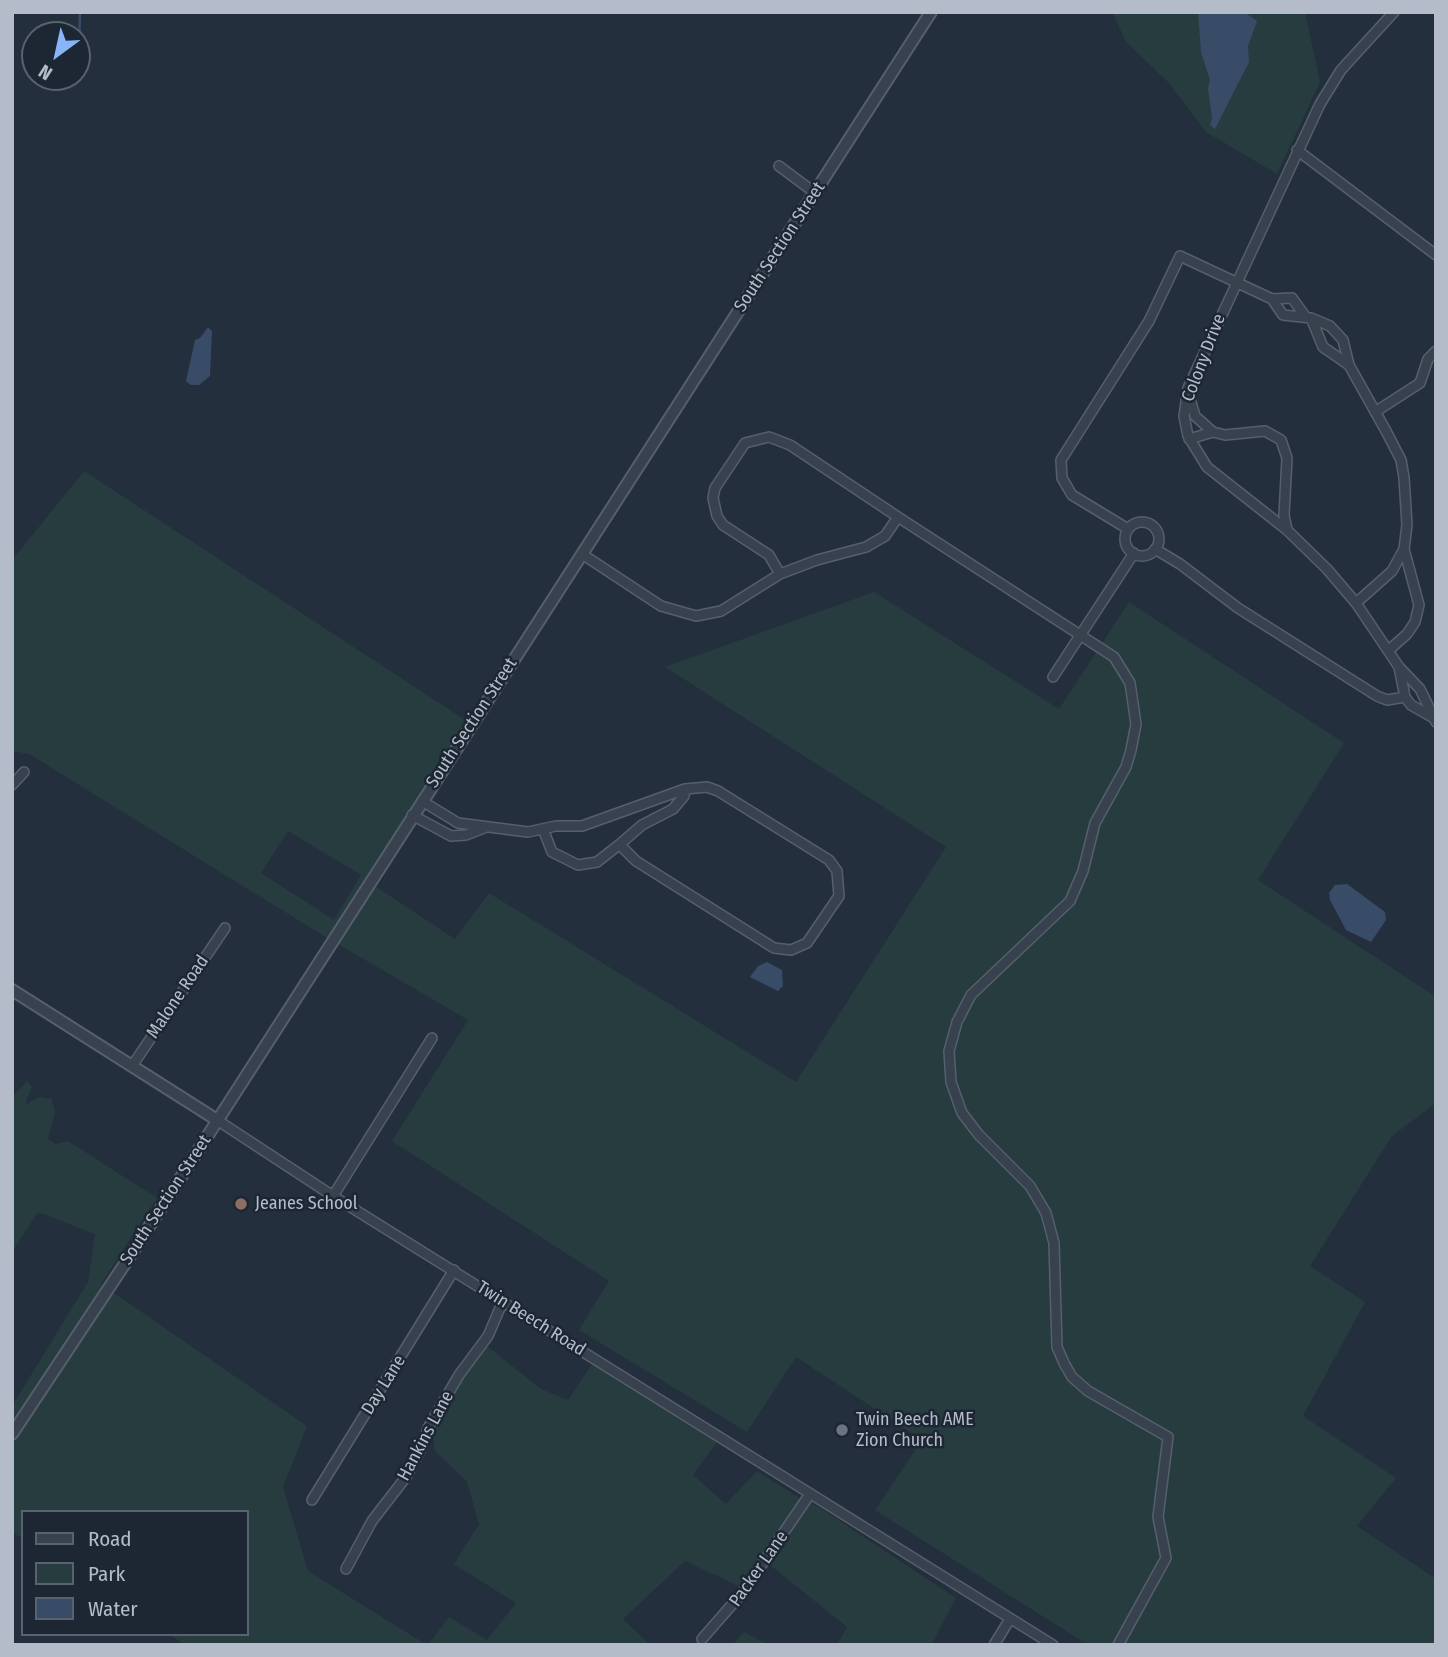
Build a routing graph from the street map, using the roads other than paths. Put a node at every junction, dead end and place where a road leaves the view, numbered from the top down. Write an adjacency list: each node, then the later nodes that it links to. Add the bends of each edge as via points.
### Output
1 (931, 12): 5 (street, South Section Street)
2 (1394, 12): 3 (street, Colony Drive, via 1341,70)
3 (1297, 150): 6 (street); 7 (street, Colony Drive)
4 (779, 166): 5 (street)
5 (815, 193): 22 (street, South Section Street)
6 (1436, 254)
7 (1235, 282): 8 (street); 12 (street, Colony Drive); 17 (street, via 1180,256 1149,321 1063,453 1060,472 1067,490)
8 (1272, 299): 9 (street, via 1283,315); 9 (street, via 1292,298)
9 (1308, 317): 11 (street, via 1323,347); 11 (street, via 1338,331)
10 (1436, 351): 13 (street, via 1428,359 1420,383)
11 (1349, 365): 13 (street)
12 (1188, 388): 14 (street, via 1195,416); 15 (street, Colony Drive, via 1184,402)
13 (1375, 412): 20 (street, via 1401,460 1407,515)
14 (1213, 432): 15 (street); 18 (street, via 1265,431 1281,440 1287,458)
15 (1189, 439): 18 (street, Colony Drive, via 1207,467)
16 (898, 517): 23 (street, via 877,542); 23 (street, via 779,439 760,437 745,443 715,488 714,508 723,525 769,555); 25 (street)
17 (1129, 529): 19 (street, via 1141,522 1152,525 1159,539); 21 (street, via 1126,540)
18 (1287, 530): 24 (street, Colony Drive)
19 (1155, 549): 21 (street, via 1143,555); 29 (street, via 1377,696)
20 (1404, 549): 24 (street, via 1378,586); 26 (street, via 1419,605 1407,634)
21 (1134, 553): 25 (street)
22 (582, 554): 23 (street, via 660,606 689,615 721,611); 34 (street, South Section Street)
23 (780, 574)
24 (1356, 603): 26 (street, Colony Drive)
25 (1081, 634): 28 (street); 55 (street, via 1114,657 1127,674 1136,724 1126,767 1095,822 1070,901 971,995 949,1051 951,1082 962,1113 1030,1186 1046,1213 1054,1243 1057,1347 1064,1363 1088,1391 1168,1437 1158,1517 1166,1558)
26 (1389, 650): 27 (street, Colony Drive)
27 (1399, 667): 29 (street, Colony Drive); 30 (street, Colony Drive, via 1420,689)
28 (1053, 677)
29 (1405, 697): 30 (street, Colony Drive)
30 (1434, 720)
31 (24, 772): 32 (street)
32 (12, 785)
33 (685, 789): 37 (street, via 582,826); 38 (street, via 673,810 642,825); 38 (street, via 707,788 730,796 834,866 839,896 807,943 791,950 774,948 636,861)
34 (422, 801): 35 (street, South Section Street); 36 (street, via 458,823)
35 (412, 815): 36 (street, via 451,836); 43 (street, South Section Street)
36 (484, 828): 37 (street)
37 (543, 829): 38 (street, via 552,852 578,865 597,862)
38 (620, 844)
39 (225, 928): 42 (street, Malone Road)
40 (12, 990): 42 (street, Twin Beech Road)
41 (432, 1038): 44 (street)
42 (132, 1066): 43 (street, Twin Beech Road)
43 (217, 1120): 44 (street, Twin Beech Road); 47 (street, South Section Street)
44 (333, 1196): 45 (street, Twin Beech Road)
45 (454, 1269): 46 (street, Twin Beech Road); 49 (street, Day Lane)
46 (503, 1301): 48 (street, Twin Beech Road); 50 (street, Hankins Lane, via 488,1336 444,1399 406,1477 372,1521)
47 (12, 1434)
48 (810, 1494): 51 (street, Twin Beech Road); 52 (street, Packer Lane, via 737,1600)
49 (312, 1500)
50 (346, 1569)
51 (1010, 1619): 53 (street); 54 (street, Twin Beech Road)
52 (702, 1639)
53 (994, 1645)
54 (1053, 1645)
55 (1118, 1645)

